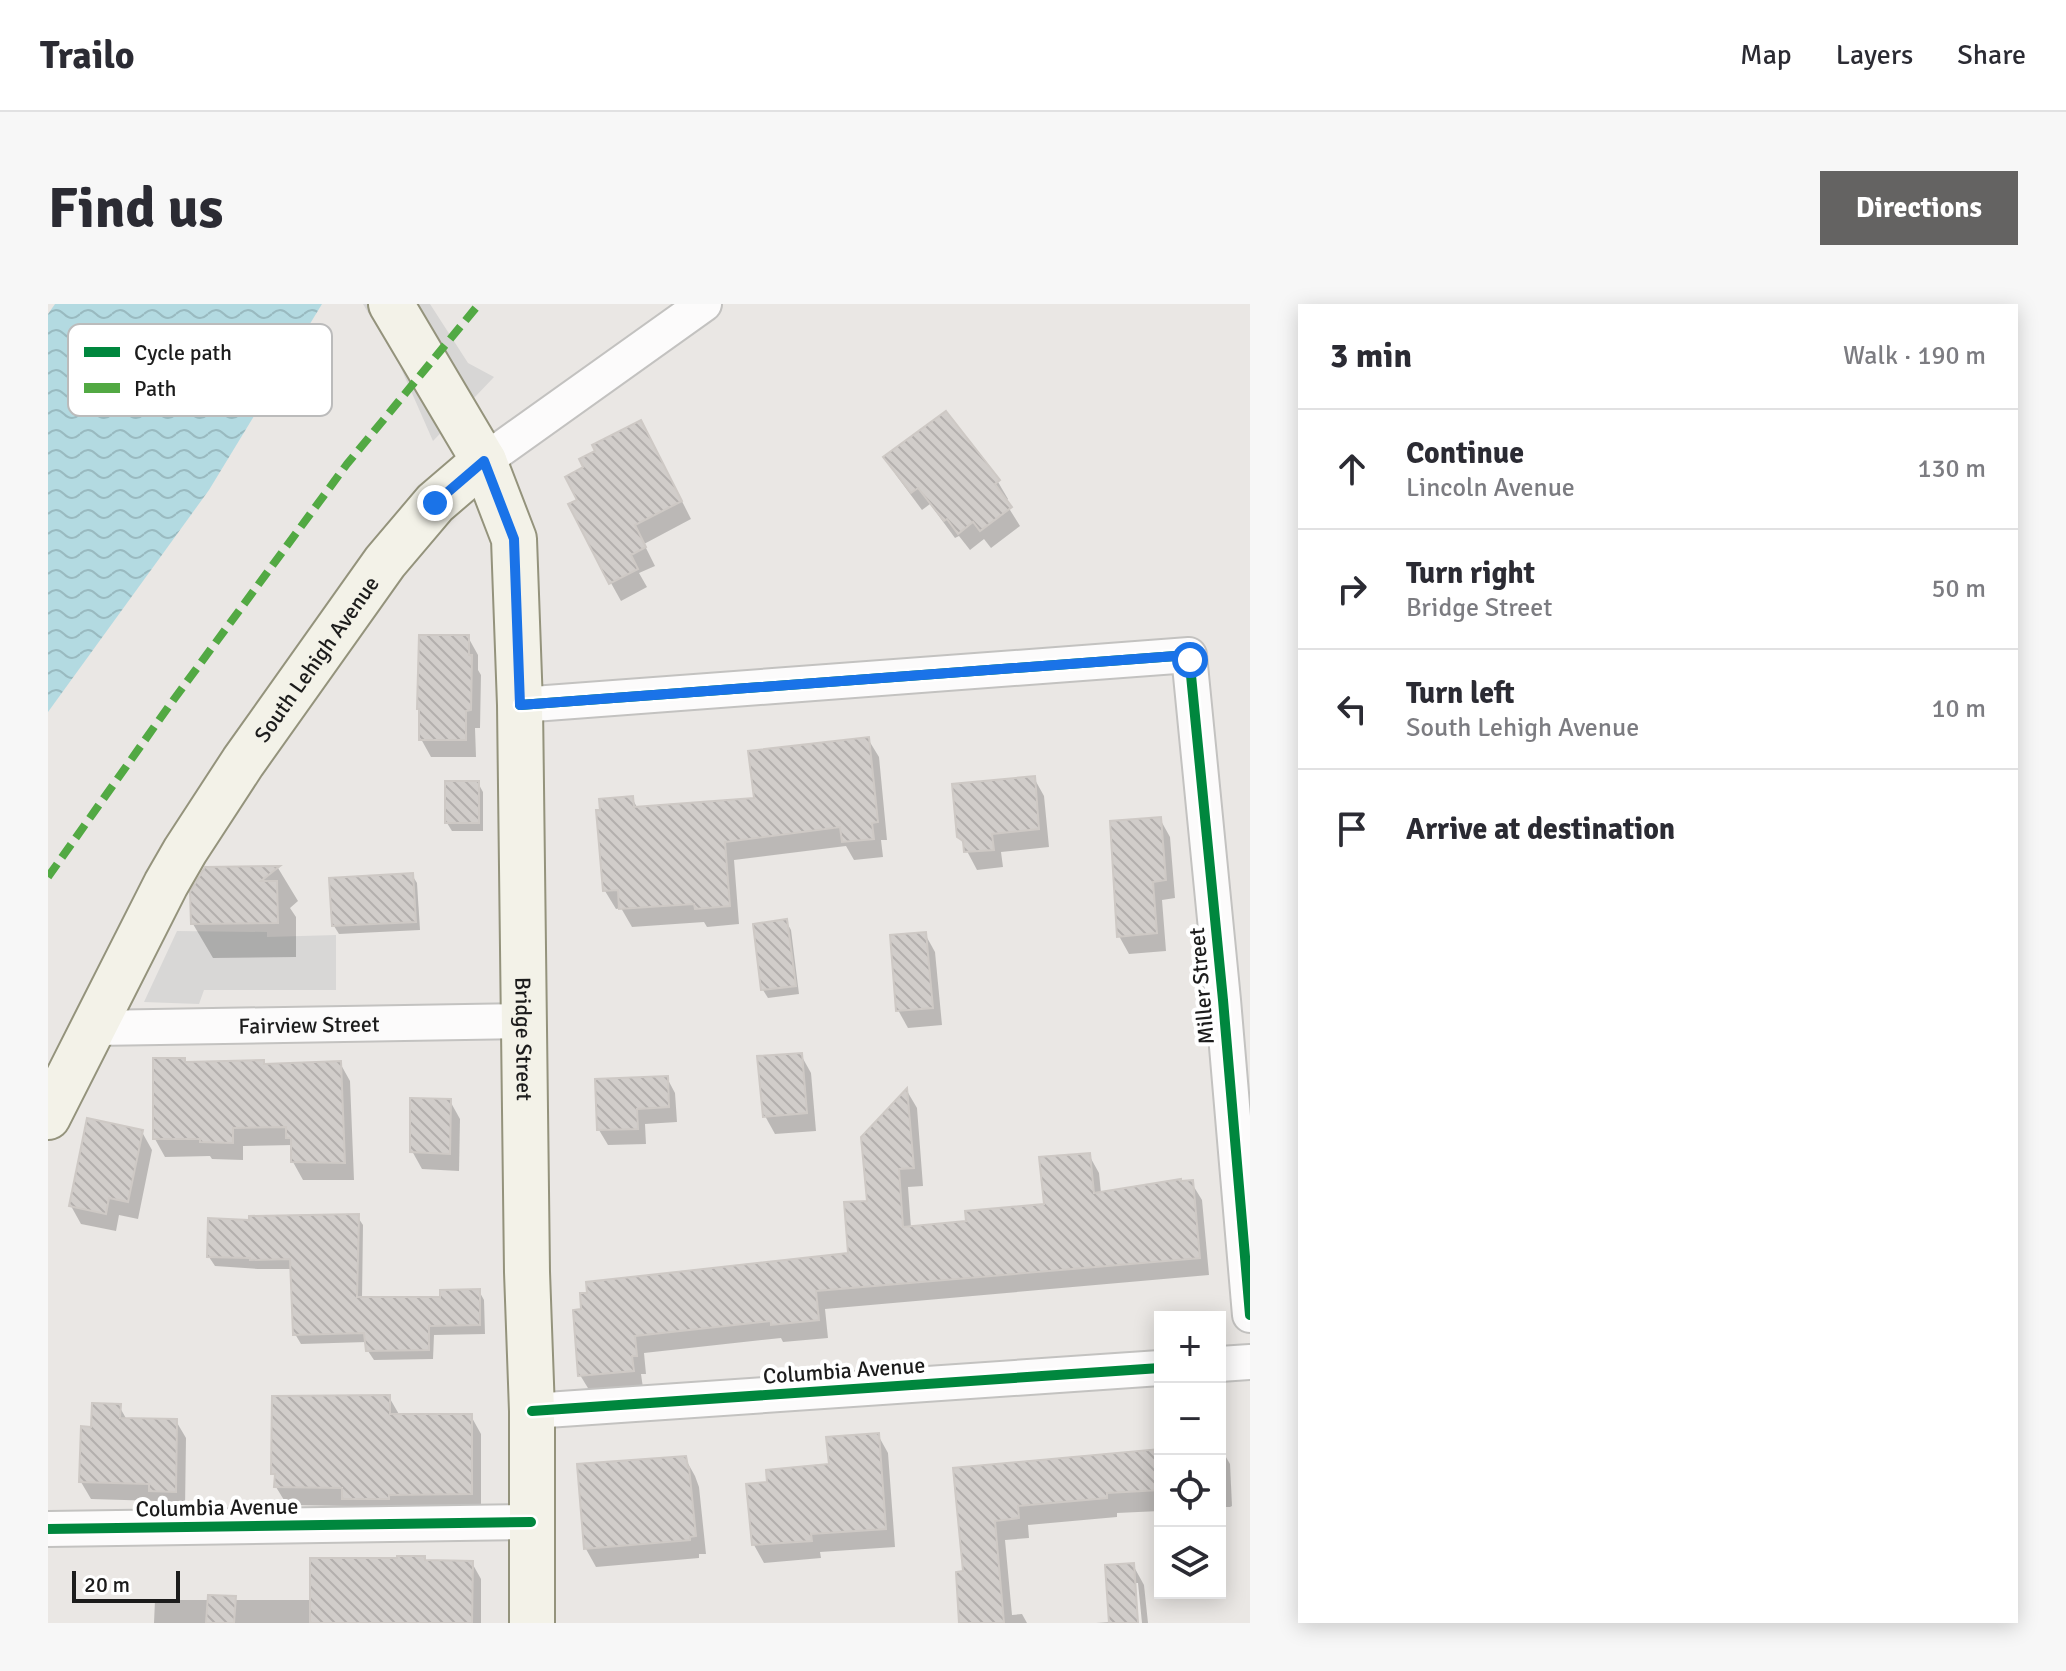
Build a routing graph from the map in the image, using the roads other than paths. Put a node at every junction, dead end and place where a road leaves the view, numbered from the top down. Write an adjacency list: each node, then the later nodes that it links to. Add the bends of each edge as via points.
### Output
1 (391, 304): 3 (main road, Bridge Street)
2 (704, 304): 3 (street, South Lehigh Avenue)
3 (484, 461): 4 (main road, Bridge Street, via 514,539); 6 (main road, South Lehigh Avenue, via 435,503 385,562 243,762 172,873)
4 (520, 705): 5 (main road, Bridge Street); 8 (street, Miller Street, via 1189,655)
5 (524, 1021): 6 (street, Fairview Street); 12 (main road, Bridge Street)
6 (95, 1028): 7 (main road, South Lehigh Avenue)
7 (48, 1117)
8 (1250, 1315)
9 (1250, 1362): 10 (street)
10 (1226, 1364)
11 (1154, 1368): 12 (street, Columbia Avenue)
12 (532, 1411): 13 (main road, Bridge Street)
13 (531, 1522): 14 (street, Columbia Avenue); 15 (main road, Bridge Street)
14 (48, 1529)
15 (532, 1623)

